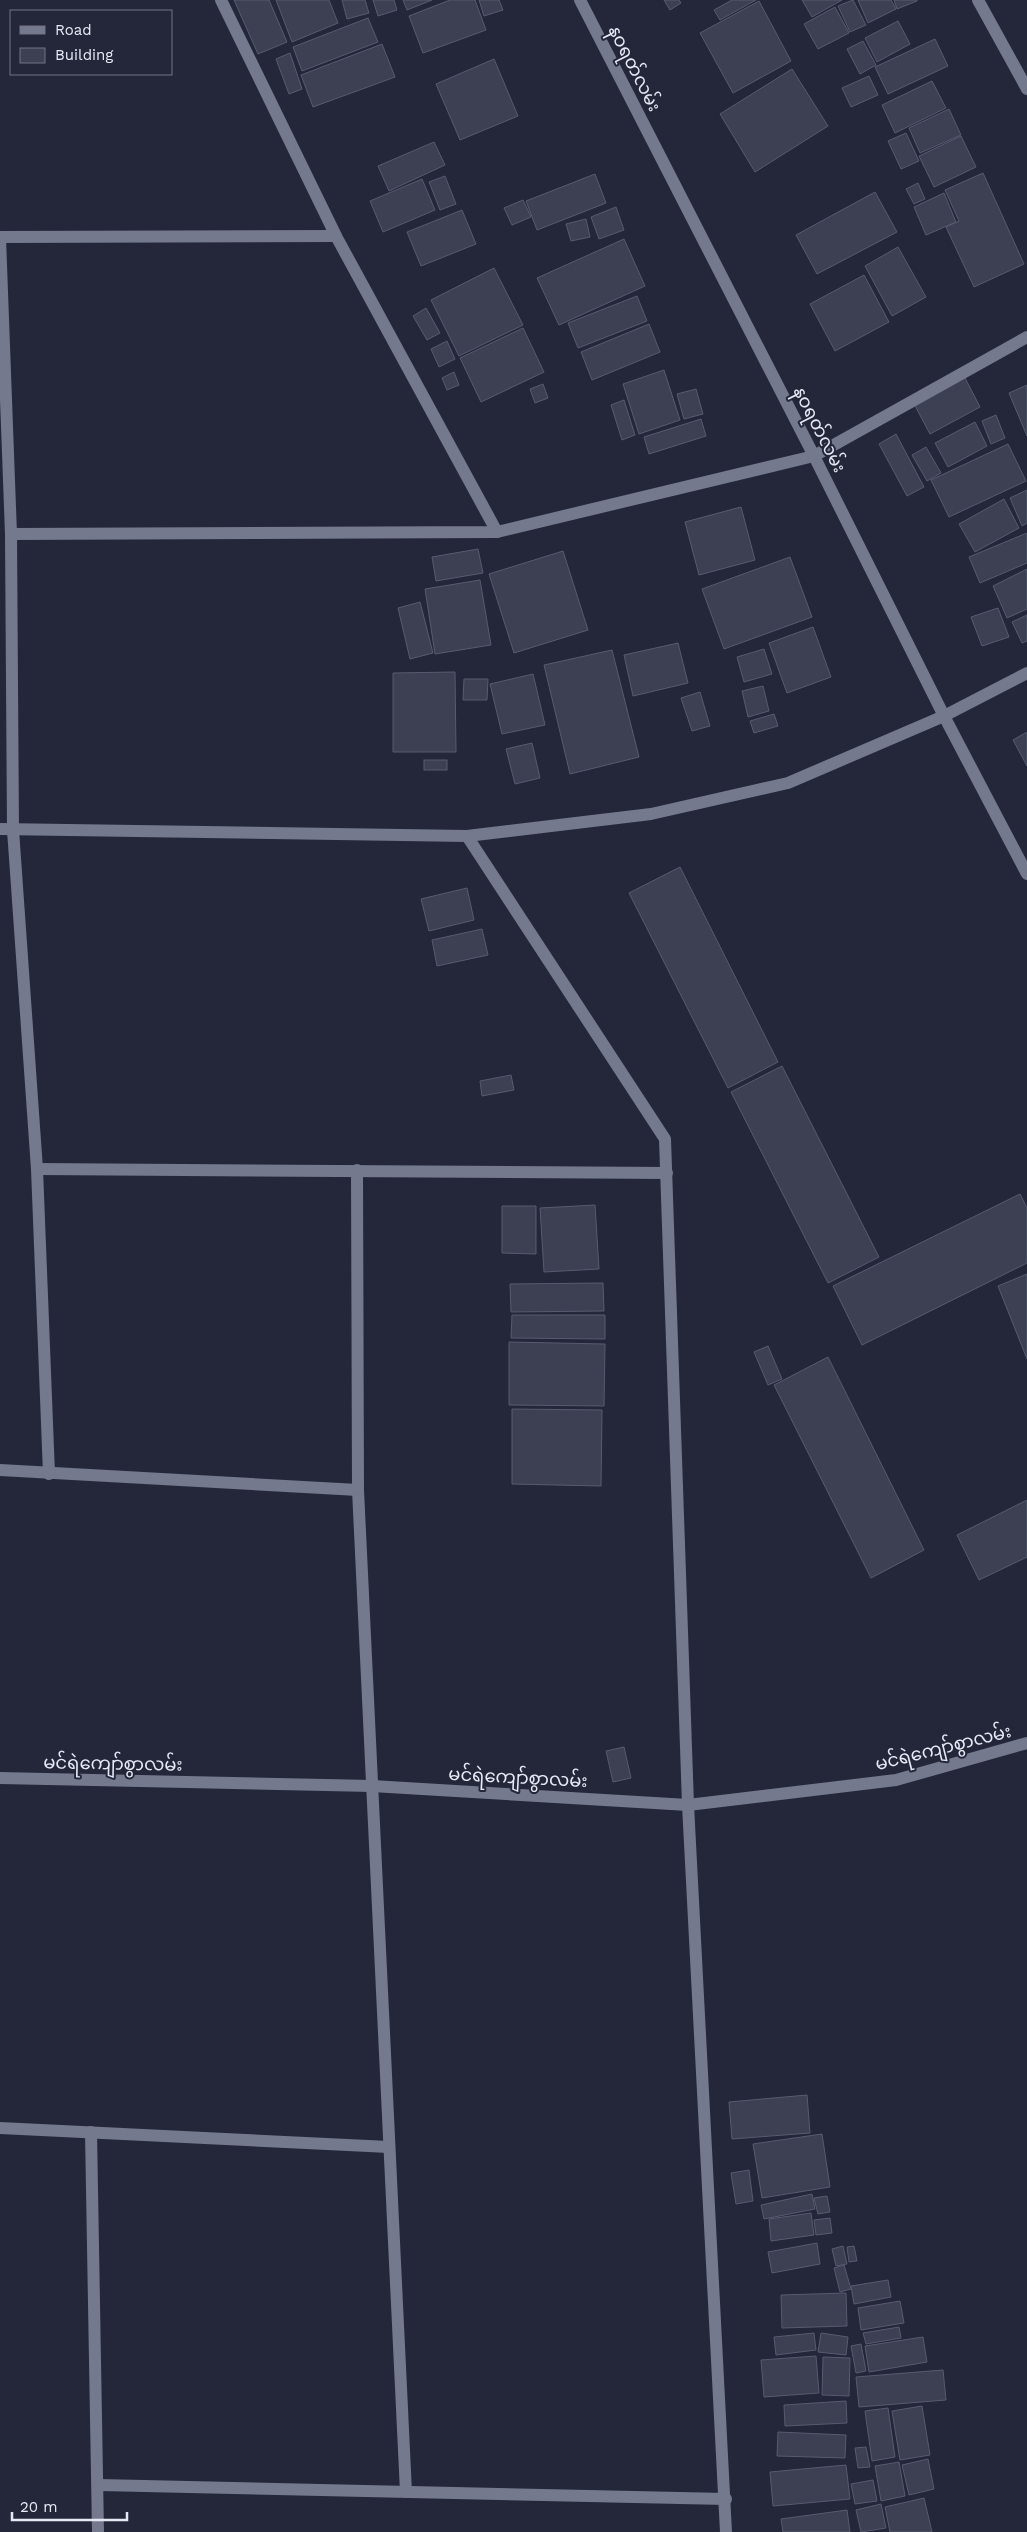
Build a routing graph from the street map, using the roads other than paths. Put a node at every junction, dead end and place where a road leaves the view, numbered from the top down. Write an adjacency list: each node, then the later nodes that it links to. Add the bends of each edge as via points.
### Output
1 (222, 0): 5 (street)
2 (580, 0): 8 (street, နဝရတ်လမ်း)
3 (978, 0): 4 (street)
4 (1027, 89)
5 (336, 236): 6 (street); 9 (street)
6 (0, 238): 10 (street)
7 (1027, 336): 8 (street)
8 (814, 456): 9 (street); 12 (street, နဝရတ်လမ်း)
9 (497, 532): 10 (street)
10 (11, 534): 13 (street)
11 (1027, 673): 12 (street)
12 (944, 716): 14 (street, via 788,783 651,814); 15 (street, နဝရတ်လမ်း)
13 (6, 829): 14 (street); 16 (street)
14 (467, 836): 18 (street, via 665,1139)
15 (1027, 874)
16 (37, 1168): 17 (street); 20 (street)
17 (357, 1170): 18 (street); 21 (street)
18 (667, 1173): 25 (street)
19 (0, 1470): 20 (street)
20 (49, 1474): 21 (street)
21 (358, 1490): 24 (street)
22 (1027, 1743): 25 (street, မင်ရဲကျော်စွာလမ်း, via 896,1780)
23 (0, 1778): 24 (street, မင်ရဲကျော်စွာလမ်း)
24 (372, 1786): 25 (street, မင်ရဲကျော်စွာလမ်း); 28 (street)
25 (688, 1805): 31 (street)
26 (0, 2128): 27 (street)
27 (91, 2132): 28 (street); 29 (street)
28 (389, 2147): 30 (street)
29 (99, 2485): 30 (street); 32 (street)
30 (406, 2492): 31 (street)
31 (726, 2499): 33 (street)
32 (98, 2532)
33 (726, 2532)

